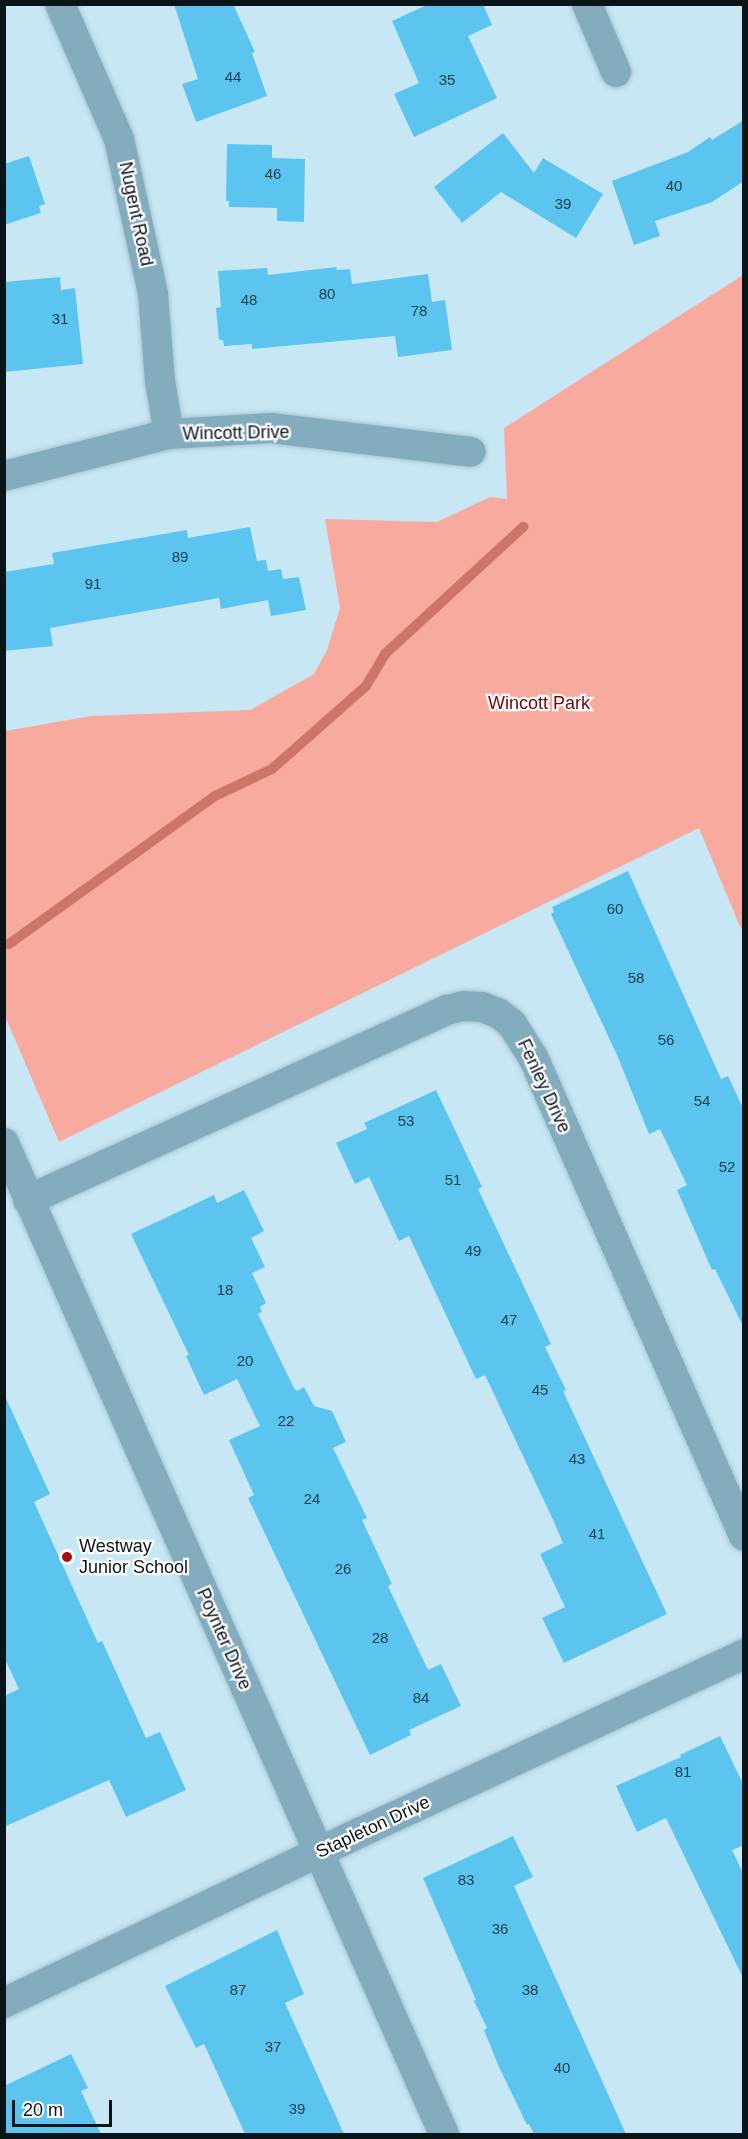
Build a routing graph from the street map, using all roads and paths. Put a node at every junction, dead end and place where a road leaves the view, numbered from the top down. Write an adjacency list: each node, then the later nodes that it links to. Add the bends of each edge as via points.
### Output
1 (60, 4): 4 (street, Nugent Road, via 119,140 153,294)
2 (587, 4): 3 (street)
3 (616, 72)
4 (169, 434): 5 (street, Wincott Drive, via 271,428); 6 (street, Wincott Drive)
5 (471, 452)
6 (4, 476)
7 (4, 1143): 8 (street, Poynter Drive)
8 (28, 1200): 9 (street, Fenley Drive, via 447,1010 482,1007 498,1013 517,1030 534,1059); 11 (street, Poynter Drive)
9 (744, 1536)
10 (744, 1654): 11 (street, Stapleton Drive)
11 (318, 1852): 12 (street, Stapleton Drive); 13 (street, Poynter Drive)
12 (4, 2003)
13 (444, 2134)

